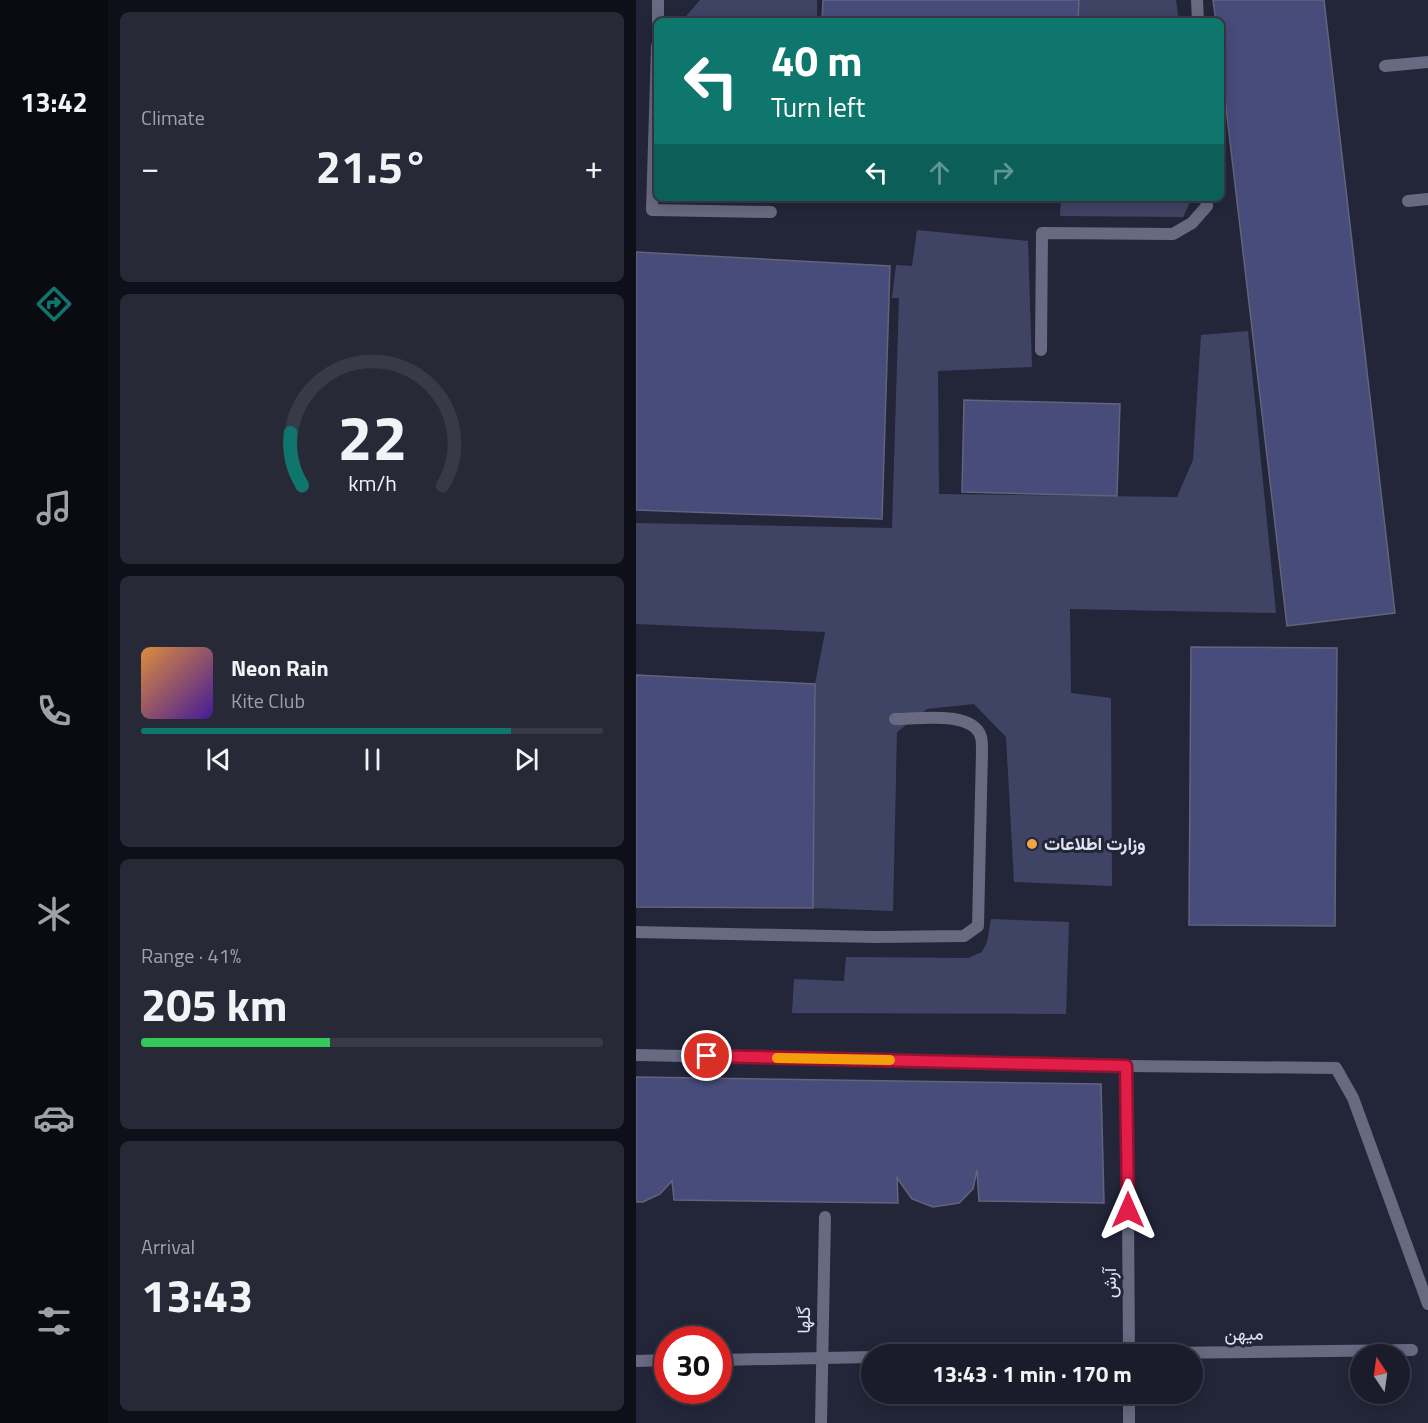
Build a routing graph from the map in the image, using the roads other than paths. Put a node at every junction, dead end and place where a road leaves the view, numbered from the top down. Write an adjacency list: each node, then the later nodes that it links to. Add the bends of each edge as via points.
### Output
1 (658, 0): 3 (street)
2 (1197, 0): 4 (street)
3 (658, 18)
4 (1198, 18)
5 (1428, 62): 6 (street)
6 (1385, 66)
7 (654, 144): 11 (street, via 652,210)
8 (1428, 199): 10 (street)
9 (1206, 201): 12 (street, via 1207,206 1192,223 1173,234 1042,233)
10 (1408, 201)
11 (771, 212)
12 (1041, 350)
13 (895, 719): 14 (street, via 949,718 969,722 981,735 978,926 963,936)
14 (636, 932)
15 (636, 1055): 16 (street)
16 (1126, 1066): 18 (street, via 1336,1068 1353,1098); 19 (street, آرش)
17 (825, 1217): 22 (street, گلها)
18 (1428, 1304)
19 (1129, 1344)
20 (1412, 1350): 21 (street, میهن)
21 (1203, 1353)
22 (821, 1358): 23 (street); 25 (street); 28 (street, گلها)
23 (861, 1358)
24 (654, 1360): 26 (street)
25 (732, 1360)
26 (636, 1361)
27 (1129, 1404): 29 (street)
28 (821, 1423)
29 (1129, 1423)

